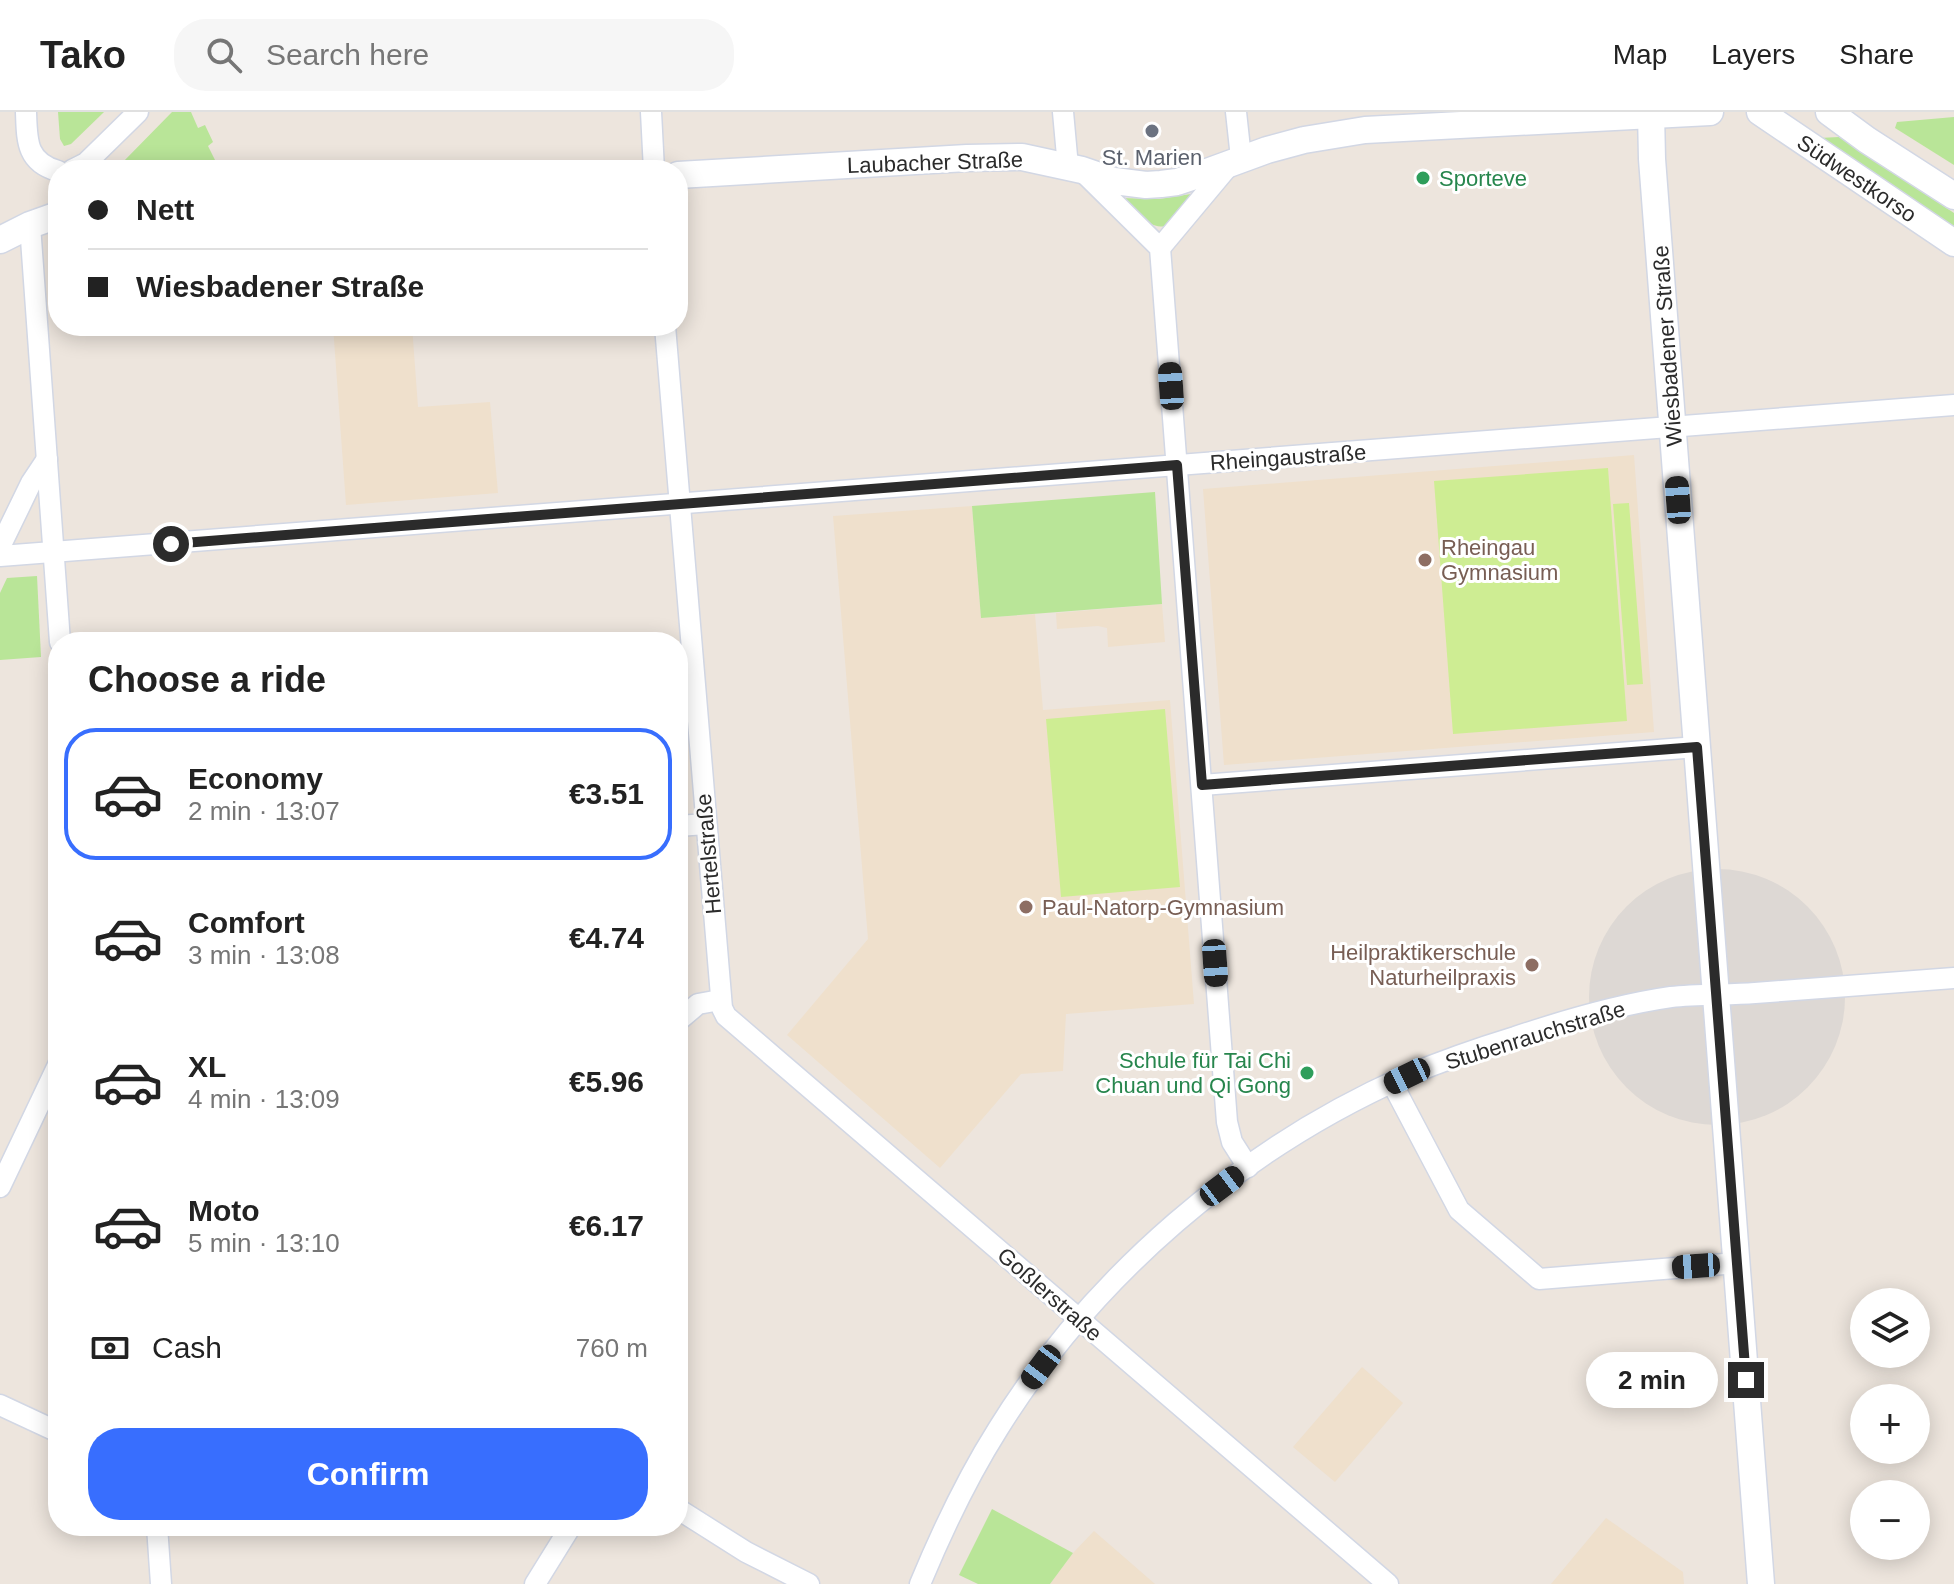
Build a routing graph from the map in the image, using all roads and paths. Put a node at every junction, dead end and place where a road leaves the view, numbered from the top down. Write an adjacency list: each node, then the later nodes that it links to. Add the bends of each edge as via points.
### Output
1 (26, 112): 13 (street, via 29,146)
2 (138, 112): 10 (street)
3 (651, 112): 11 (street)
4 (1063, 112): 14 (street)
5 (1236, 112): 12 (street)
6 (1710, 112): 9 (street, Laubacher Straße)
7 (1760, 112): 20 (street, Südwestkorso)
8 (1829, 112): 16 (street, Südwestkorso)
9 (1651, 114): 12 (street, Laubacher Straße, via 1365,130 1304,140); 24 (street, Wiesbadener Straße)
10 (89, 160)
11 (653, 160)
12 (1236, 161): 14 (street, Laubacher Straße, via 1177,182 1146,185); 21 (street)
13 (48, 168)
14 (1075, 169): 15 (street, Laubacher Straße, via 1022,157); 21 (street)
15 (688, 174)
16 (1954, 196)
17 (48, 219): 18 (street)
18 (30, 225): 19 (street); 25 (street)
19 (0, 240)
20 (1954, 243)
21 (1160, 248): 26 (street)
22 (666, 336): 27 (street, Hertelstraße)
23 (1954, 405): 24 (street, Rheingaustraße)
24 (1673, 427): 26 (street, Rheingaustraße); 32 (street, Wiesbadener Straße)
25 (47, 459): 28 (street); 29 (street)
26 (1177, 465): 27 (street, Rheingaustraße); 33 (street)
27 (680, 504): 29 (street, Rheingaustraße); 34 (street, Hertelstraße)
28 (0, 547)
29 (55, 553): 30 (street, Rheingaustraße); 31 (street)
30 (0, 556)
31 (59, 632)
32 (1697, 747): 33 (street); 37 (street, Wiesbadener Straße)
33 (1202, 785): 42 (street, via 1227,1122)
34 (706, 824): 35 (street); 38 (street, Hertelstraße)
35 (688, 825)
36 (1954, 978): 37 (street, Stubenrauchstraße)
37 (1716, 996): 40 (street, Stubenrauchstraße, via 1672,997 1576,1019 1476,1049); 44 (street, Wiesbadener Straße)
38 (720, 1000): 39 (street, via 698,1004); 45 (street, Goßlerstraße, via 726,1016)
39 (688, 1012)
40 (1392, 1083): 42 (street, Stubenrauchstraße); 44 (street, via 1459,1210 1539,1279)
41 (48, 1086): 43 (street)
42 (1248, 1167): 45 (street, Stubenrauchstraße, via 1138,1257)
43 (0, 1187)
44 (1737, 1263): 56 (street, Wiesbadener Straße)
45 (1080, 1319): 54 (street, Stubenrauchstraße, via 1019,1396 979,1459); 55 (street, Goßlerstraße)
46 (0, 1405): 47 (street)
47 (48, 1427)
48 (688, 1515): 53 (street)
49 (158, 1536): 51 (street)
50 (565, 1536): 52 (street)
51 (161, 1584)
52 (535, 1584)
53 (809, 1584)
54 (920, 1584)
55 (1388, 1584)
56 (1761, 1584)

